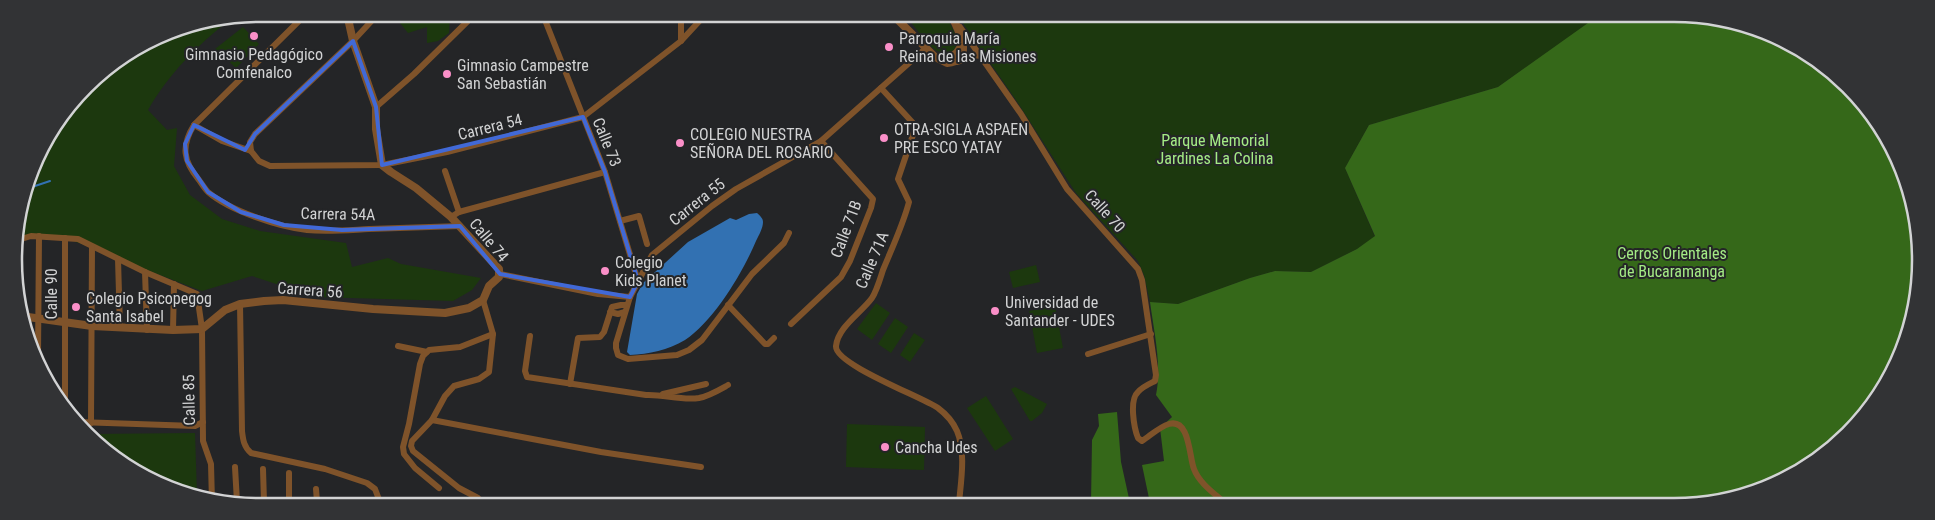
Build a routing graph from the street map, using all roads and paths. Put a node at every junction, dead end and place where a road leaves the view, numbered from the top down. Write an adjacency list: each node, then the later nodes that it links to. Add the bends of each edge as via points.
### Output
1 (298, 22): 21 (street)
2 (348, 22): 12 (street)
3 (370, 22): 12 (street)
4 (467, 22): 19 (street)
5 (547, 22): 20 (street, Calle 73)
6 (681, 22): 13 (street)
7 (699, 22): 13 (street, Carrera 54)
8 (900, 22): 14 (street)
9 (955, 22): 11 (street, Calle 70)
10 (956, 22): 15 (street, Calle 70)
11 (961, 36): 16 (street, via 958,53 945,59); 17 (street, via 963,52)
12 (352, 41): 19 (street); 23 (street, via 255,134 250,142)
13 (681, 41): 20 (street, Carrera 54)
14 (926, 48): 16 (street); 18 (street, Carrera 55)
15 (979, 54): 17 (street); 57 (street, Calle 70, via 1067,189 1138,269)
16 (935, 57): 17 (street, via 943,62)
17 (953, 62)
18 (881, 88): 22 (street, Carrera 55); 86 (street, Calle 71A, via 913,122 915,129 898,179 909,202 872,297 848,324 836,349 843,358 883,381 939,408 953,423 962,450)
19 (376, 107): 24 (street)
20 (583, 118): 24 (street, Carrera 54); 26 (street, Calle 73)
21 (194, 125): 23 (street, Carrera 54, via 222,141); 30 (street, Carrera 54A, via 184,151 186,161 208,192 241,212 307,230)
22 (821, 141): 40 (street, Carrera 55, via 750,180 712,206 652,255); 50 (street, Calle 71B, via 873,199 841,277)
23 (251, 151): 24 (street, Carrera 54, via 259,161 270,166)
24 (382, 165): 28 (street, Calle 74)
25 (445, 171): 27 (street)
26 (605, 172): 27 (street); 29 (street, Calle 73)
27 (459, 212): 28 (street)
28 (451, 217): 30 (street, Calle 74)
29 (620, 221): 35 (street, via 639,216); 40 (street, Calle 73)
30 (460, 226): 39 (street, Calle 74)
31 (789, 232): 45 (street, via 784,243 752,274)
32 (38, 236): 33 (street); 34 (street); 48 (street)
33 (24, 238)
34 (65, 238): 36 (street, via 78,239); 49 (street, Calle 90)
35 (647, 244)
36 (92, 247): 37 (street); 51 (street)
37 (118, 259): 38 (street); 52 (street)
38 (145, 272): 41 (street); 54 (street)
39 (500, 274): 42 (street, via 598,294); 43 (street, Calle 74, via 486,290)
40 (638, 281): 42 (street, Carrera 55)
41 (174, 284): 53 (street, Calle 85, via 198,296); 55 (street)
42 (630, 297): 46 (street, Carrera 55)
43 (483, 300): 44 (street, Carrera 56, via 469,308 445,313 283,300); 56 (street)
44 (240, 304): 53 (street, Carrera 56, via 225,310); 84 (street, via 244,444 251,453 324,469 367,483 375,489)
45 (728, 305): 46 (street, Carrera 55, via 702,340 689,350 678,355 628,359 618,355 616,348); 59 (street, via 765,344)
46 (626, 309): 64 (street, via 615,306 603,334 577,340)
47 (30, 317): 48 (street)
48 (38, 318): 49 (street); 60 (street)
49 (65, 323): 51 (street); 68 (street, Calle 90)
50 (791, 324)
51 (92, 326): 52 (street); 72 (street)
52 (120, 328): 54 (street)
53 (202, 329): 55 (street); 70 (street, Calle 85)
54 (147, 330): 55 (street)
55 (173, 330)
56 (493, 334): 62 (street, via 460,347); 69 (street, via 489,372 479,379 454,386)
57 (1151, 334): 63 (street); 87 (street, Calle 70, via 1156,378 1137,392 1133,403 1134,427 1142,441 1167,424 1175,423 1181,427 1186,435 1194,471)
58 (530, 336): 64 (street, via 525,375)
59 (774, 338)
60 (38, 344)
61 (398, 346): 62 (street)
62 (427, 352): 77 (street, via 420,364 403,447 404,454 415,468)
63 (1088, 354)
64 (570, 384): 67 (street)
65 (706, 384): 67 (street)
66 (728, 385): 67 (street, via 698,398)
67 (660, 394)
68 (66, 396)
69 (432, 420): 74 (street); 85 (street, via 412,441 413,452 459,488)
70 (204, 422): 72 (street, via 195,426); 79 (street, Calle 85, via 203,445 211,464)
71 (87, 423): 72 (street)
72 (91, 423)
73 (235, 467): 80 (street)
74 (701, 467)
75 (263, 469): 81 (street)
76 (289, 473): 82 (street)
77 (439, 488)
78 (316, 489): 83 (street)
79 (212, 492)
80 (237, 496)
81 (264, 498)
82 (289, 498)
83 (317, 498)
84 (378, 498)
85 (478, 498)
86 (959, 498)
87 (1220, 498)

